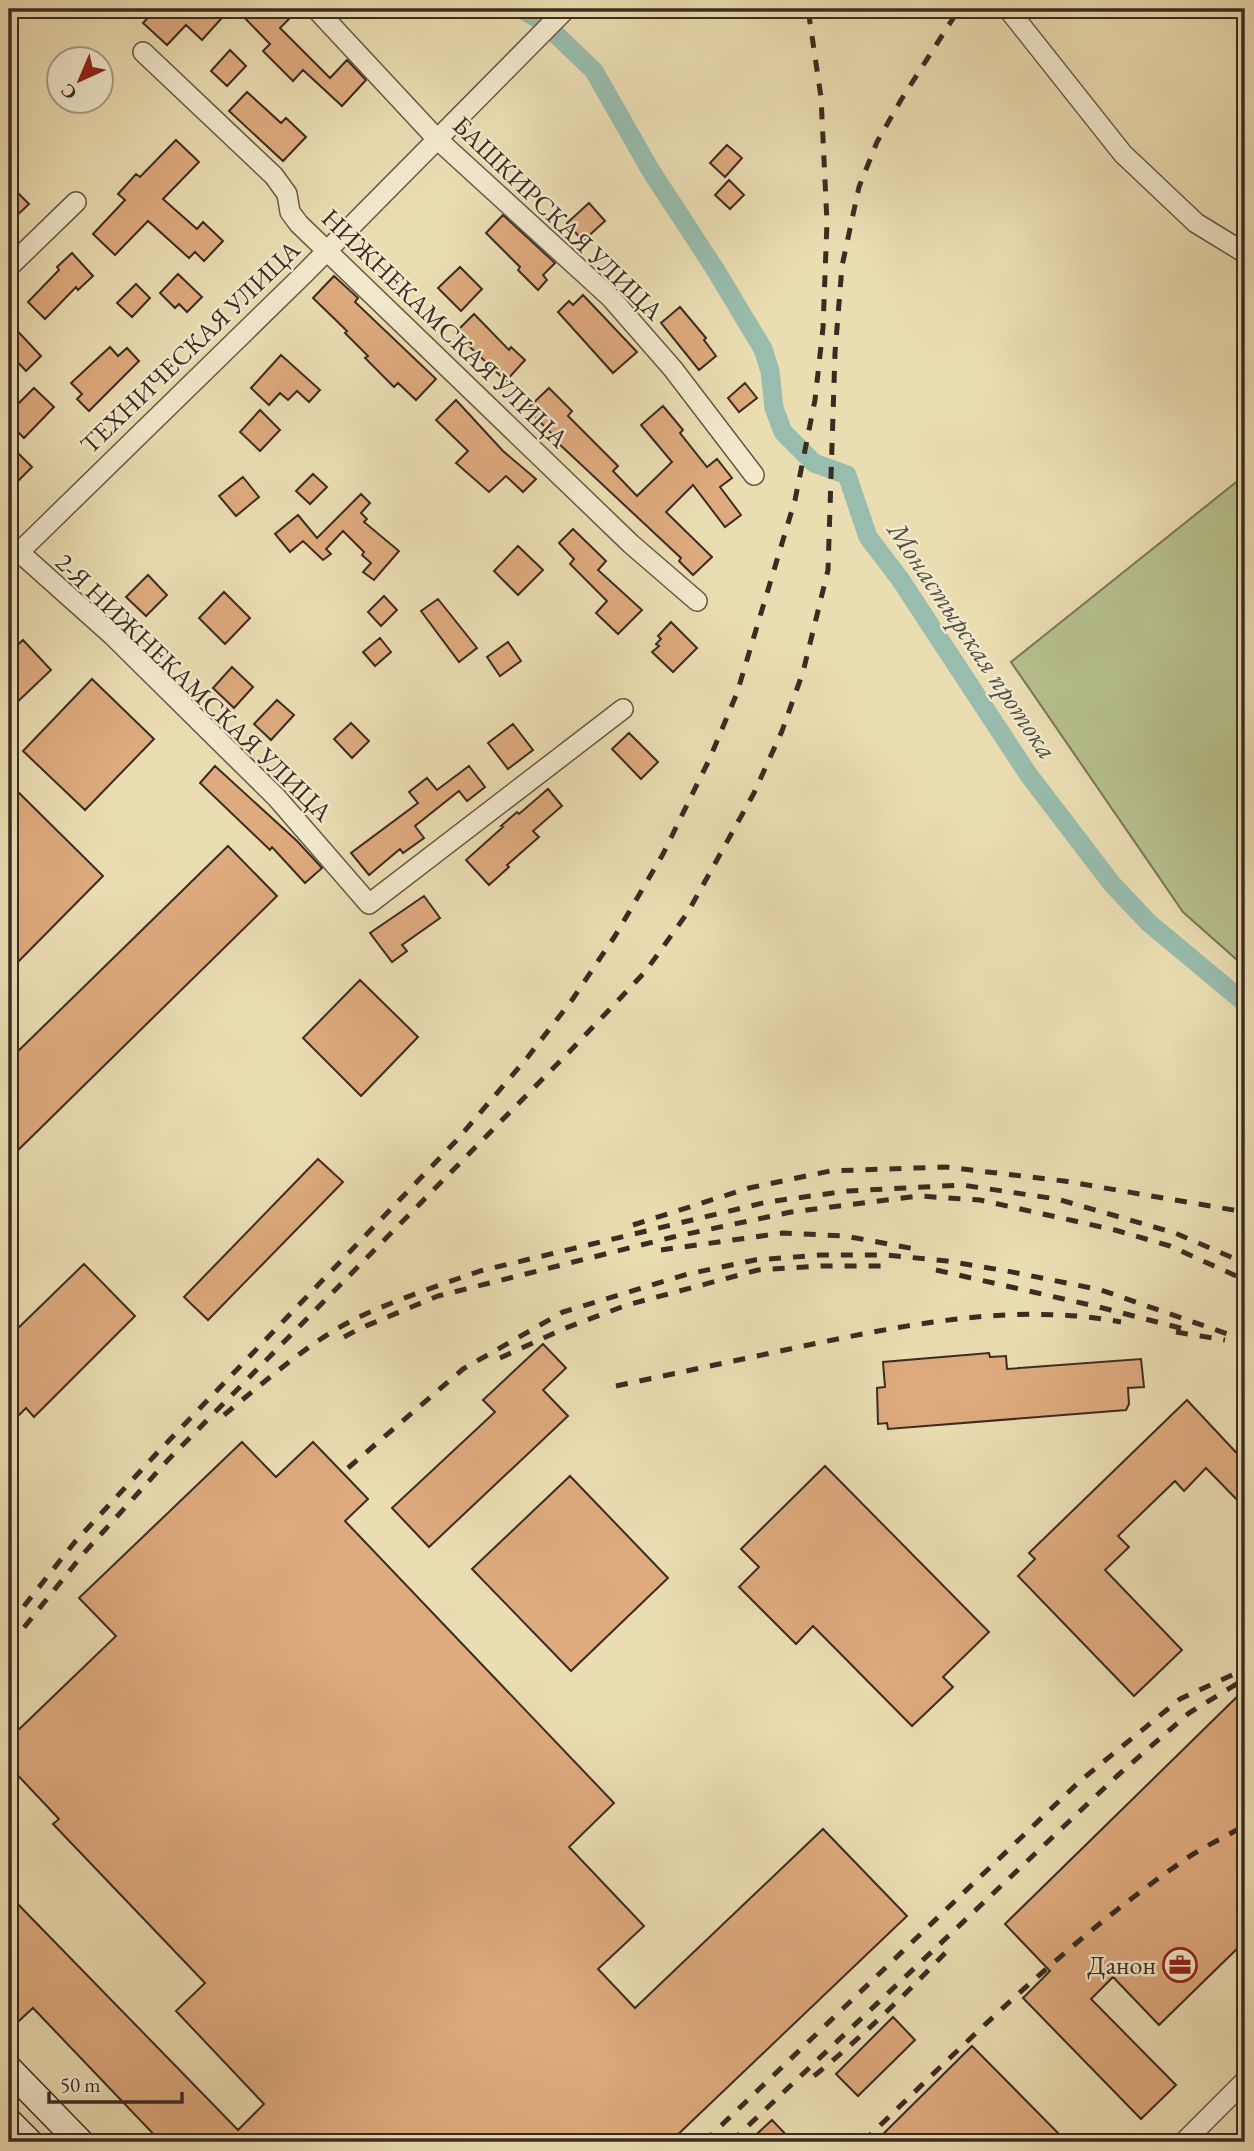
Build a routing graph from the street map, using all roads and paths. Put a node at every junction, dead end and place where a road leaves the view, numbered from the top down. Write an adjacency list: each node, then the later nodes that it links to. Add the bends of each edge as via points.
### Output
1 (316, 9): 5 (street, БАШКИРСКАЯ УЛИЦА)
2 (1008, 9): 8 (street, via 1123,154 1196,223)
3 (563, 12): 5 (street, ТЕХНИЧЕСКАЯ УЛИЦА)
4 (142, 52): 7 (street, НИЖНЕКАМСКАЯ УЛИЦА, via 274,176 299,225)
5 (437, 139): 7 (street, ТЕХНИЧЕСКАЯ УЛИЦА); 10 (street, БАШКИРСКАЯ УЛИЦА, via 611,298 673,369)
6 (76, 202): 9 (street)
7 (327, 250): 11 (street, ТЕХНИЧЕСКАЯ УЛИЦА); 12 (street, НИЖНЕКАМСКАЯ УЛИЦА, via 631,544)
8 (1245, 253)
9 (9, 267)
10 (754, 475)
11 (14, 557): 13 (street, 2-Я НИЖНЕКАМСКАЯ УЛИЦА, via 112,635 277,798 369,904)
12 (697, 601)
13 (623, 709)
14 (9, 2069): 18 (main road)
15 (1245, 2081): 19 (street)
16 (9, 2122): 17 (main road)
17 (29, 2142)
18 (80, 2142)
19 (1184, 2142)

